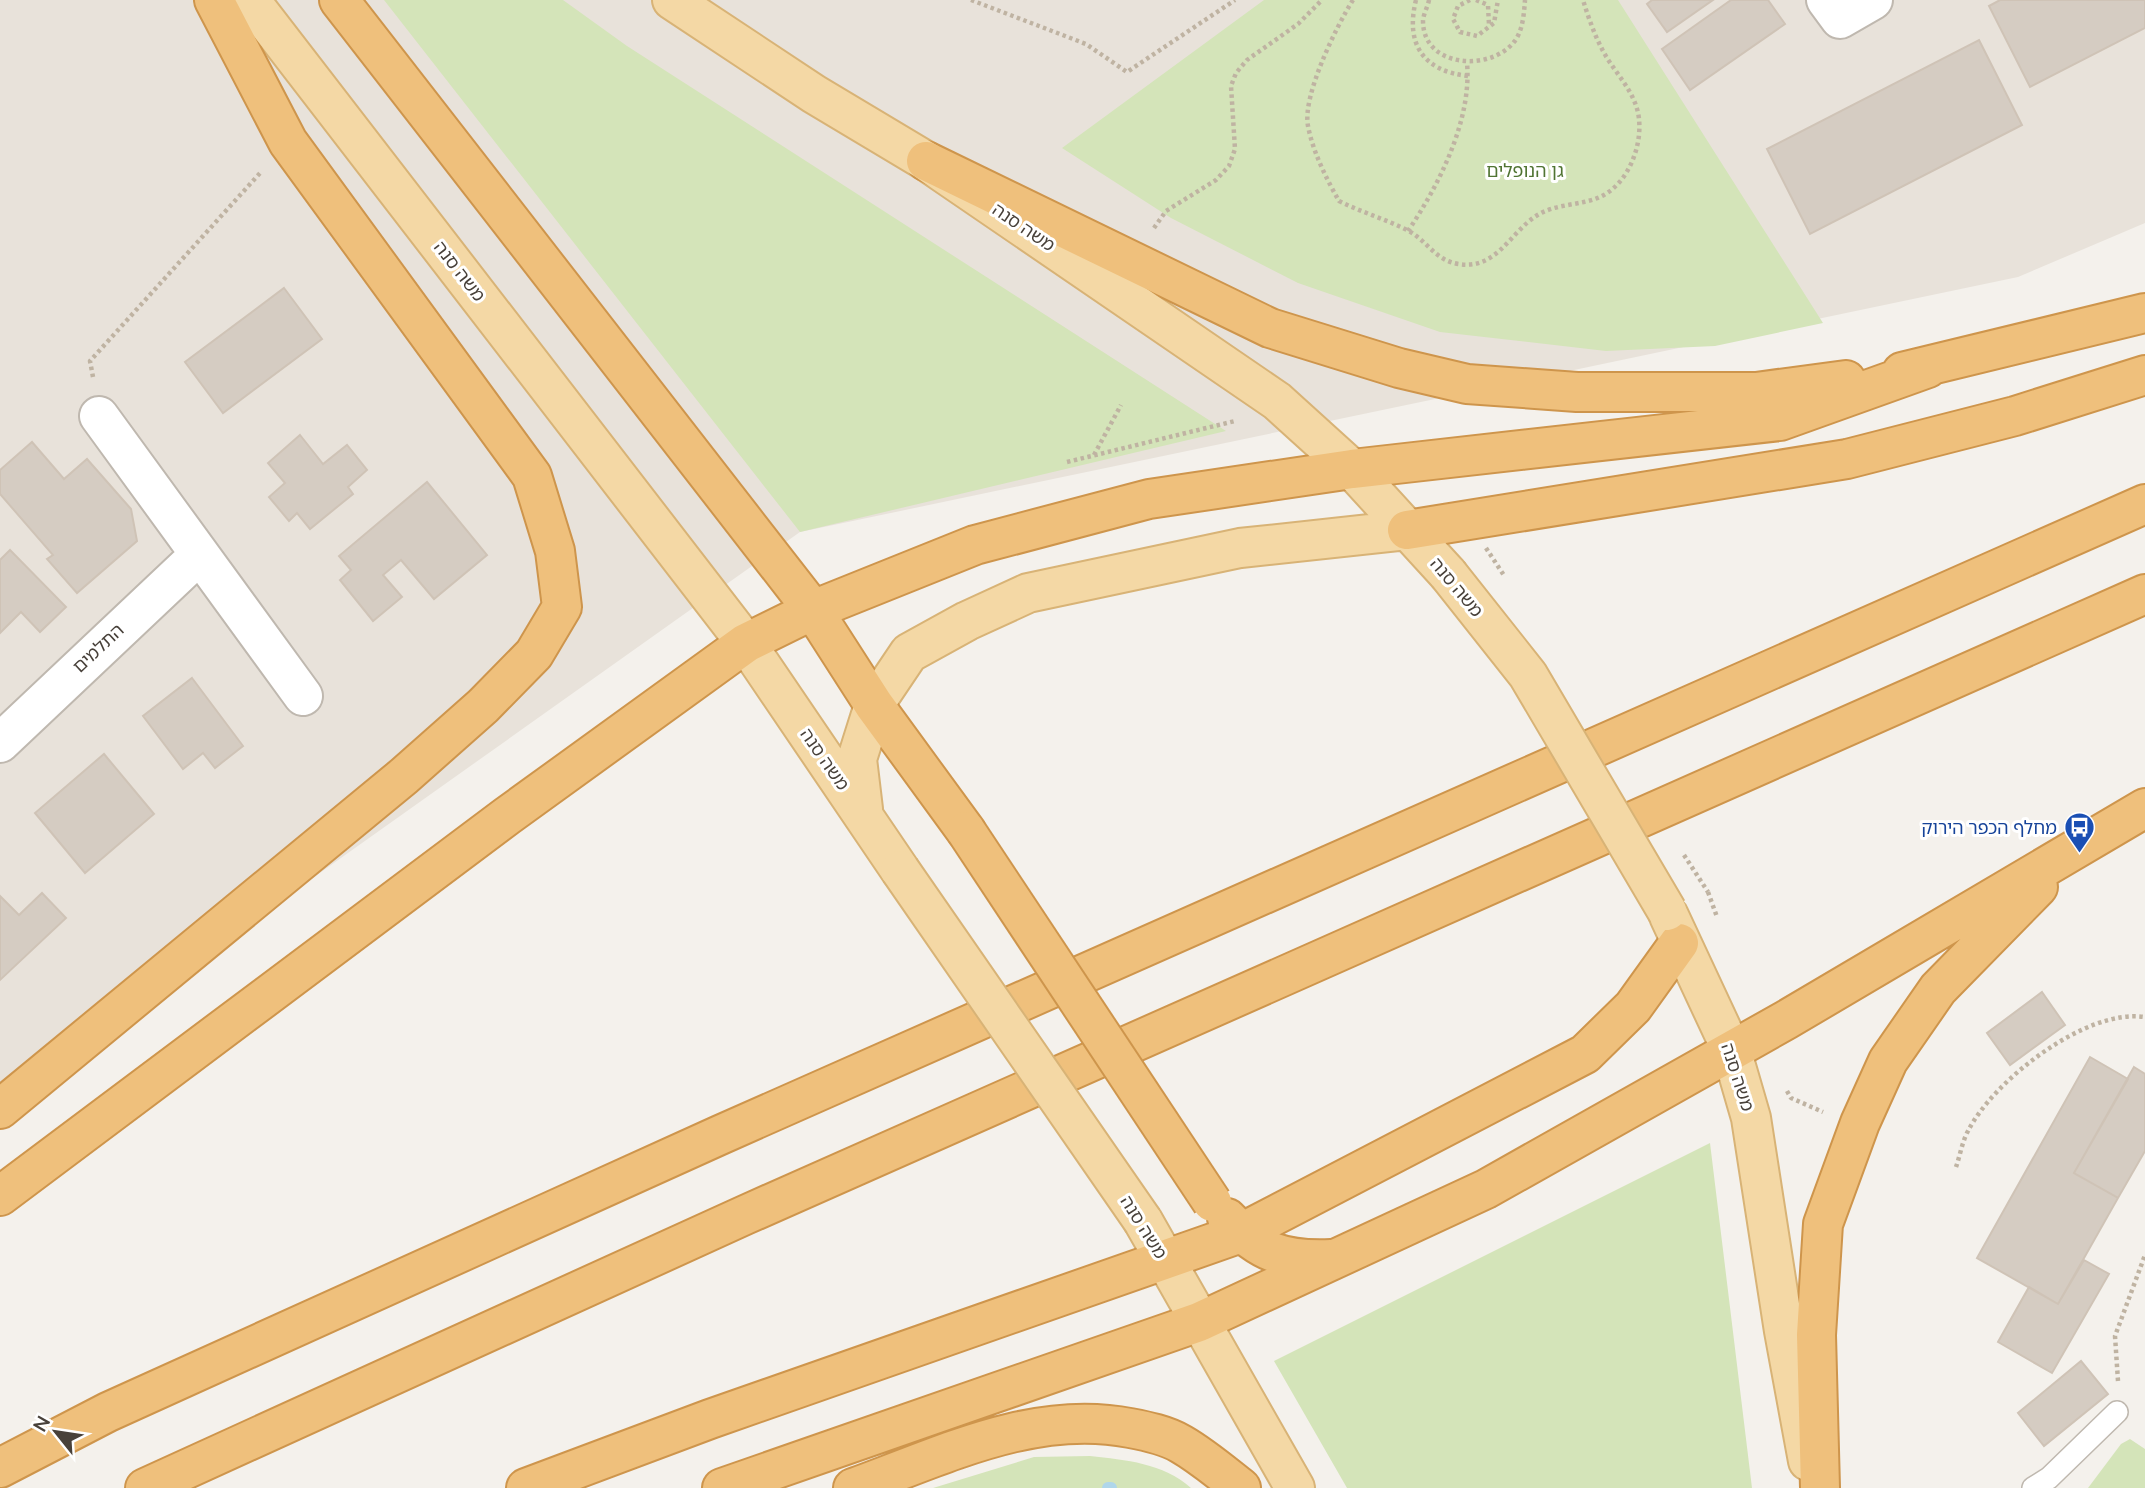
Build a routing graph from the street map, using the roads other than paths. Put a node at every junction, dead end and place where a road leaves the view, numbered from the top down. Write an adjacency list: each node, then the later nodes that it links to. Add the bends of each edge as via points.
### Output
1 (214, 0): 27 (highway, via 288,142 532,476 555,551 562,607 534,654 483,706 394,785)
2 (250, 0): 18 (main road, משה סנה)
3 (339, 0): 17 (highway)
4 (672, 0): 7 (main road, משה סנה)
5 (1873, 0): 6 (street)
6 (1833, 10)
7 (926, 162): 9 (highway, via 1270,328 1467,384 1577,392 1756,392); 12 (main road, משה סנה, via 1277,401)
8 (2145, 313): 9 (highway)
9 (1928, 368): 12 (highway, via 1780,421)
10 (2145, 376): 14 (highway, via 2015,416 1847,459)
11 (99, 416): 15 (street)
12 (1352, 470): 14 (main road, משה סנה); 17 (highway, via 1149,499 975,545)
13 (2145, 504): 34 (highway, via 708,1141 120,1406)
14 (1407, 530): 20 (main road, via 1240,548 1028,593 909,653); 25 (main road, משה סנה, bridge, via 1528,675)
15 (198, 556): 19 (street); 21 (street, התלמים)
16 (2145, 594): 35 (highway, via 758,1209)
17 (813, 610): 18 (highway); 20 (highway)
18 (746, 643): 23 (main road, משה סנה); 28 (highway)
19 (303, 696)
20 (874, 705): 23 (main road, via 857,759); 29 (highway, bridge, via 966,831 1212,1202)
21 (0, 743)
22 (2145, 808): 24 (highway)
23 (864, 815): 31 (main road, משה סנה, bridge, via 1143,1221)
24 (2075, 850): 26 (highway); 42 (highway, via 1938,989 1888,1061 1860,1123 1823,1224 1816,1335)
25 (1673, 927): 26 (main road, משה סנה); 29 (highway, via 1633,1007 1585,1054)
26 (1731, 1049): 30 (highway, via 1486,1189); 41 (main road, משה סנה, via 1751,1118)
27 (0, 1109)
28 (0, 1196)
29 (1241, 1233): 30 (highway, via 1272,1253 1298,1260); 31 (highway)
30 (1337, 1258): 32 (highway)
31 (1165, 1260): 32 (main road, משה סנה); 36 (highway)
32 (1199, 1322): 37 (highway); 40 (main road, משה סנה)
33 (2117, 1412): 43 (lane)
34 (0, 1468)
35 (145, 1488)
36 (526, 1488)
37 (722, 1488)
38 (853, 1488): 39 (highway, via 1013,1431 1099,1422 1179,1442)
39 (1241, 1488)
40 (1295, 1488)
41 (1813, 1488)
42 (1820, 1488)
43 (2033, 1488)

